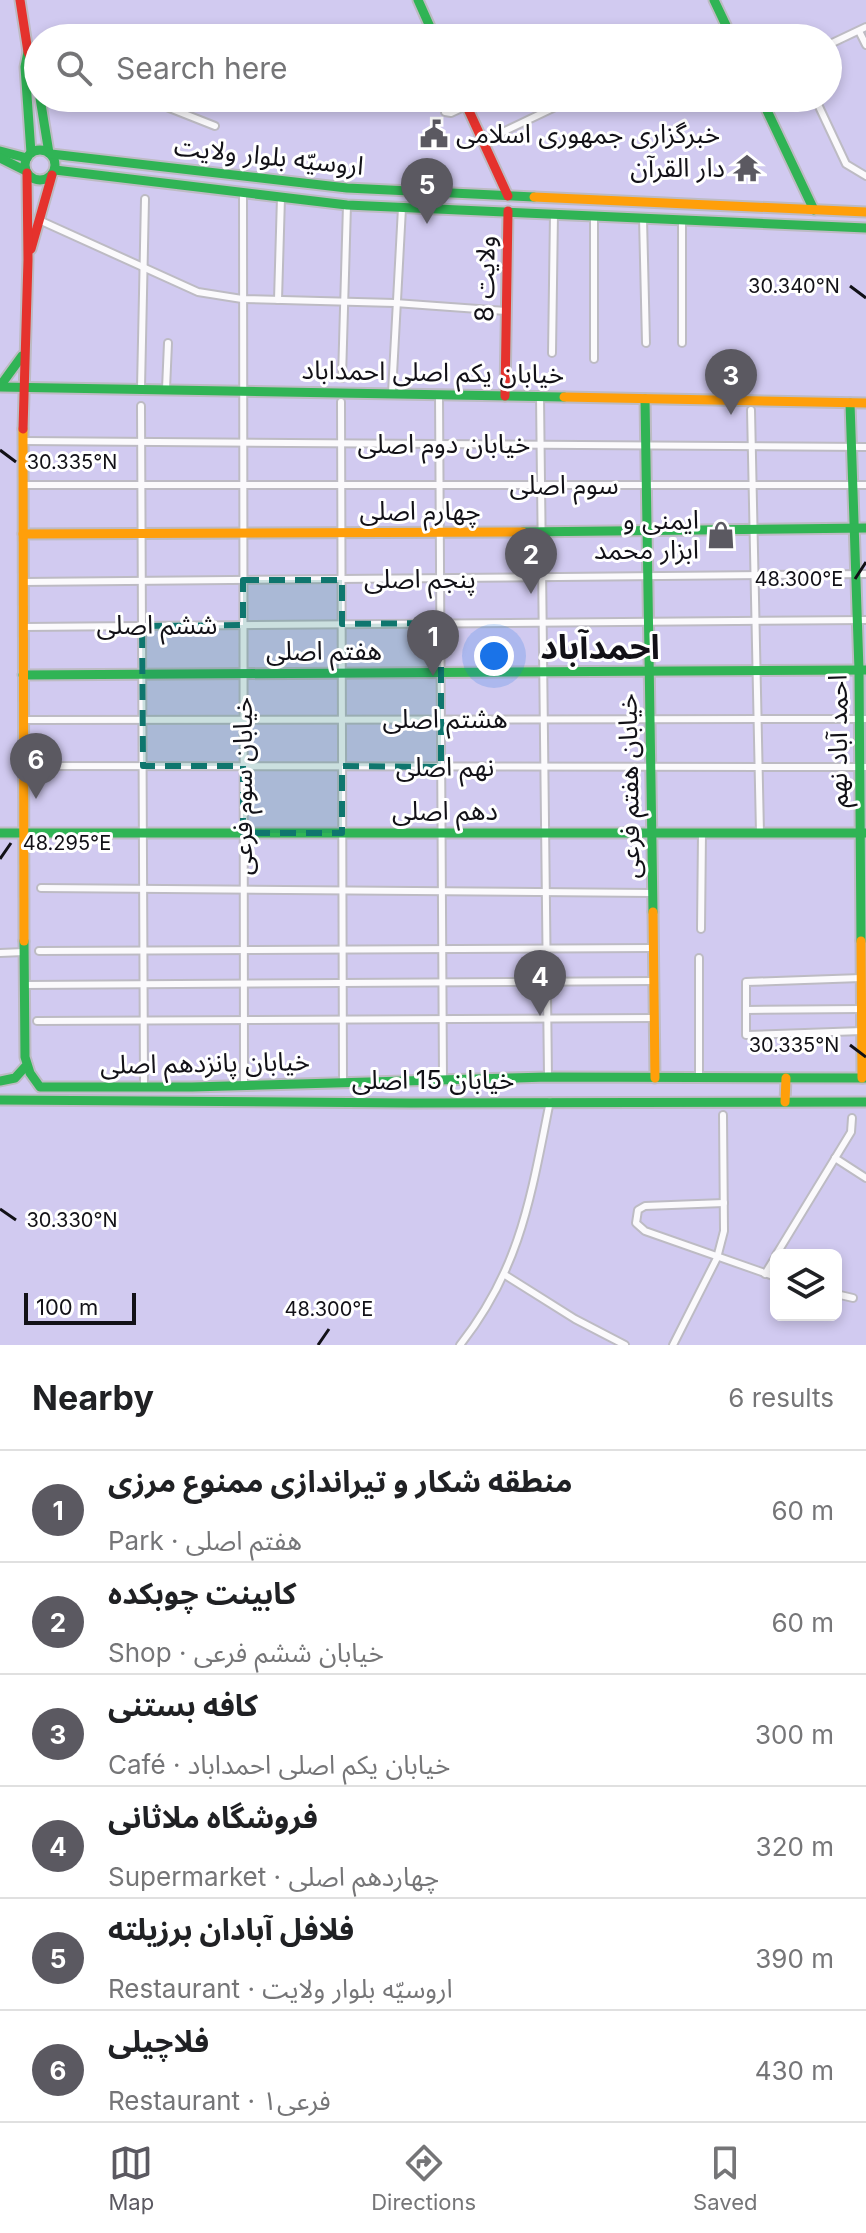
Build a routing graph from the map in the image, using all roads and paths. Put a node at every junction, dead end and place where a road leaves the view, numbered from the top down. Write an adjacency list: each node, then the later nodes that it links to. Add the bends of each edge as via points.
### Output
1 (20, 0): 4 (main road)
2 (418, 0): 5 (main road)
3 (714, 0): 6 (main road)
4 (26, 24)
5 (428, 24)
6 (725, 24)
7 (863, 29): 8 (street); 9 (street)
8 (842, 39)
9 (866, 45)
10 (27, 112): 23 (main road)
11 (42, 112): 22 (main road)
12 (180, 112): 19 (street)
13 (445, 112): 14 (street)
14 (452, 112)
15 (469, 112): 20 (main road)
16 (545, 112): 20 (street)
17 (768, 112): 39 (main road)
18 (822, 112): 27 (street, via 846,164)
19 (215, 126)
20 (484, 141): 31 (main road)
21 (0, 151): 23 (main road)
22 (50, 154): 23 (main road, via 38,150); 26 (main road); 28 (main road, اروسیّه بلوار ولایت)
23 (29, 155): 25 (main road)
24 (0, 158): 25 (main road)
25 (27, 172): 26 (main road, via 39,181); 49 (main road)
26 (54, 173): 30 (main road, اروسیّه بلوار ولایت); 46 (main road)
27 (866, 176)
28 (347, 188): 29 (main road, اروسیّه بلوار ولایت); 36 (main road)
29 (367, 189): 31 (main road, اروسیّه بلوار ولایت); 37 (main road)
30 (243, 192): 32 (main road, اروسیّه بلوار ولایت); 51 (street, خیابان سوم فرعی)
31 (508, 196): 34 (main road, اروسیّه بلوار ولایت)
32 (281, 197): 36 (main road, اروسیّه بلوار ولایت); 52 (street)
33 (145, 199): 50 (street)
34 (661, 203): 35 (main road, اروسیّه بلوار ولایت); 45 (main road)
35 (692, 204): 39 (main road, اروسیّه بلوار ولایت); 47 (main road)
36 (347, 205): 37 (main road, اروسیّه بلوار ولایت); 53 (street)
37 (366, 205): 38 (main road, اروسیّه بلوار ولایت)
38 (402, 208): 40 (main road, اروسیّه بلوار ولایت); 54 (street)
39 (814, 210): 41 (main road, اروسیّه بلوار ولایت)
40 (508, 211): 42 (main road, اروسیّه بلوار ولایت); 55 (main road, ولایت 8)
41 (866, 212)
42 (554, 214): 43 (main road, اروسیّه بلوار ولایت); 60 (street)
43 (594, 216): 44 (main road, اروسیّه بلوار ولایت); 61 (street)
44 (643, 218): 45 (main road, اروسیّه بلوار ولایت); 57 (street)
45 (660, 219): 47 (main road, اروسیّه بلوار ولایت)
46 (39, 220): 49 (main road); 50 (street)
47 (686, 220): 48 (main road, اروسیّه بلوار ولایت); 58 (street)
48 (866, 228)
49 (28, 260): 59 (main road)
50 (143, 266): 51 (street, via 198,292); 65 (street)
51 (242, 299): 52 (street); 67 (street, خیابان سوم فرعی)
52 (278, 300): 53 (street)
53 (344, 302): 54 (street); 62 (street)
54 (395, 303): 55 (street); 68 (street)
55 (506, 311): 70 (main road, ولایت 8)
56 (168, 343): 66 (street)
57 (646, 343)
58 (682, 343)
59 (25, 349): 63 (main road); 64 (main road)
60 (552, 353)
61 (594, 359)
62 (342, 378)
63 (23, 386): 64 (main road, خیابان یکم اصلی احمداباد); 65 (main road, خیابان یکم اصلی احمداباد); 78 (main road)
64 (0, 387)
65 (141, 388): 66 (main road, خیابان یکم اصلی احمداباد)
66 (166, 389): 67 (main road, خیابان یکم اصلی احمداباد)
67 (242, 391): 68 (main road, خیابان یکم اصلی احمداباد); 80 (street, خیابان سوم فرعی)
68 (392, 393): 69 (main road, خیابان یکم اصلی احمداباد)
69 (439, 394): 70 (main road, خیابان یکم اصلی احمداباد); 82 (street)
70 (505, 396): 71 (main road, خیابان یکم اصلی احمداباد)
71 (540, 396): 72 (main road, خیابان یکم اصلی احمداباد); 83 (street)
72 (645, 399): 74 (main road, خیابان یکم اصلی احمداباد); 84 (main road, خیابان هفتم فرعی)
73 (341, 402): 81 (street)
74 (850, 403): 75 (main road, خیابان یکم اصلی احمداباد); 86 (main road, احمد آباد نهم)
75 (866, 403)
76 (141, 406): 79 (street)
77 (751, 410): 85 (street)
78 (23, 441): 79 (street, خیابان دوم اصلی); 88 (main road)
79 (141, 442): 80 (street, خیابان دوم اصلی); 89 (street)
80 (242, 443): 81 (street, خیابان دوم اصلی); 90 (street, خیابان سوم فرعی)
81 (342, 443): 82 (street, خیابان دوم اصلی); 91 (street)
82 (440, 444): 83 (street, خیابان دوم اصلی); 92 (street)
83 (541, 445): 84 (street, خیابان دوم اصلی); 93 (street)
84 (646, 445): 85 (street, خیابان دوم اصلی); 94 (main road, خیابان هفتم فرعی)
85 (752, 446): 86 (street, خیابان دوم اصلی); 95 (street)
86 (852, 447): 87 (street, خیابان دوم اصلی); 96 (main road, احمد آباد نهم)
87 (866, 447)
88 (23, 485): 89 (street, سوم اصلی); 106 (main road)
89 (142, 485): 90 (street, سوم اصلی); 102 (street)
90 (242, 485): 91 (street, سوم اصلی); 103 (street, خیابان سوم فرعی)
91 (342, 485): 92 (street, سوم اصلی); 104 (street)
92 (440, 485): 93 (street, سوم اصلی); 105 (street)
93 (541, 485): 94 (street, سوم اصلی); 100 (street)
94 (647, 485): 95 (street, سوم اصلی); 101 (main road, خیابان هفتم فرعی)
95 (753, 485): 96 (street, سوم اصلی); 98 (street)
96 (854, 485): 97 (street, سوم اصلی); 99 (main road, احمد آباد نهم)
97 (866, 485)
98 (754, 528): 99 (main road, چهارم اصلی); 101 (main road, چهارم اصلی); 108 (street)
99 (861, 528): 107 (main road, احمد آباد نهم)
100 (542, 532): 101 (main road, چهارم اصلی); 105 (main road, چهارم اصلی); 109 (street)
101 (647, 532): 110 (main road, خیابان هفتم فرعی)
102 (142, 533): 103 (main road, چهارم اصلی); 106 (main road, چهارم اصلی); 114 (street)
103 (243, 533): 104 (main road, چهارم اصلی); 112 (street, خیابان سوم فرعی)
104 (342, 533): 105 (main road, چهارم اصلی); 113 (street)
105 (440, 533): 111 (street)
106 (23, 534): 115 (main road)
107 (861, 574): 108 (street, پنجم اصلی); 116 (main road, احمد آباد نهم)
108 (755, 575): 110 (street, پنجم اصلی); 117 (street)
109 (542, 578): 110 (street, پنجم اصلی); 111 (street, پنجم اصلی); 120 (street)
110 (648, 578): 118 (main road, خیابان هفتم فرعی)
111 (440, 579): 113 (street, پنجم اصلی); 119 (street)
112 (243, 580): 113 (street, پنجم اصلی); 114 (street, پنجم اصلی); 122 (street, خیابان سوم فرعی)
113 (342, 580): 121 (street)
114 (142, 581): 115 (street, پنجم اصلی); 123 (street)
115 (23, 582): 124 (main road)
116 (862, 620): 117 (street, ششم اصلی); 125 (main road, احمد آباد نهم)
117 (756, 621): 118 (street, ششم اصلی); 127 (street)
118 (649, 622): 120 (street, ششم اصلی); 126 (main road, خیابان هفتم فرعی)
119 (441, 623): 120 (street, ششم اصلی); 121 (street, ششم اصلی); 130 (street)
120 (543, 623): 128 (street)
121 (342, 624): 122 (street, ششم اصلی); 129 (street)
122 (243, 625): 123 (street, ششم اصلی); 132 (street, خیابان سوم فرعی)
123 (142, 626): 124 (street, ششم اصلی); 131 (street)
124 (23, 627): 133 (main road)
125 (863, 670): 127 (main road, هفتم اصلی); 139 (main road, احمد آباد نهم)
126 (649, 671): 127 (main road, هفتم اصلی); 128 (main road, هفتم اصلی); 137 (main road, خیابان هفتم فرعی)
127 (757, 671): 138 (street)
128 (543, 672): 130 (main road, هفتم اصلی); 136 (street)
129 (342, 673): 130 (main road, هفتم اصلی); 132 (main road, هفتم اصلی); 134 (street)
130 (441, 673): 135 (street)
131 (142, 674): 132 (main road, هفتم اصلی); 133 (main road, هفتم اصلی); 141 (street)
132 (243, 674): 142 (street, خیابان سوم فرعی)
133 (23, 675): 140 (main road)
134 (342, 719): 135 (street, هشتم اصلی); 142 (street, هشتم اصلی); 146 (street)
135 (441, 719): 136 (street, هشتم اصلی); 147 (street)
136 (544, 719): 137 (street, هشتم اصلی); 148 (street)
137 (650, 719): 138 (street, هشتم اصلی); 149 (main road, خیابان هفتم فرعی)
138 (758, 719): 139 (street, هشتم اصلی); 150 (street)
139 (863, 719): 151 (main road, احمد آباد نهم)
140 (23, 720): 141 (street, هشتم اصلی); 143 (main road)
141 (142, 720): 142 (street, هشتم اصلی); 144 (street)
142 (243, 720): 145 (street, خیابان سوم فرعی)
143 (23, 766): 144 (street, نهم اصلی); 152 (main road)
144 (143, 766): 145 (street, نهم اصلی); 153 (street)
145 (243, 766): 146 (street, نهم اصلی); 155 (street, خیابان سوم فرعی)
146 (342, 766): 147 (street, نهم اصلی); 156 (street)
147 (441, 767): 148 (street, نهم اصلی); 157 (street)
148 (544, 767): 149 (street, نهم اصلی); 158 (street)
149 (651, 767): 150 (street, نهم اصلی); 159 (main road, خیابان هفتم فرعی)
150 (758, 767): 151 (street, نهم اصلی); 161 (street)
151 (863, 767): 162 (main road, احمد آباد نهم)
152 (24, 832): 153 (main road, دهم اصلی); 154 (main road, دهم اصلی); 179 (main road)
153 (143, 832): 155 (main road, دهم اصلی); 164 (street)
154 (0, 833)
155 (243, 833): 156 (main road, دهم اصلی); 165 (street, خیابان سوم فرعی)
156 (342, 833): 157 (main road, دهم اصلی); 166 (street)
157 (442, 833): 158 (main road, دهم اصلی); 167 (street)
158 (545, 833): 159 (main road, دهم اصلی); 168 (street)
159 (651, 833): 160 (main road, دهم اصلی); 169 (main road, خیابان هفتم فرعی)
160 (702, 833): 161 (main road, دهم اصلی); 171 (street)
161 (760, 833): 162 (main road, دهم اصلی)
162 (863, 833): 170 (main road, احمد آباد نهم)
163 (41, 888): 164 (street)
164 (143, 889): 165 (street); 178 (street)
165 (243, 890): 166 (street); 176 (street, خیابان سوم فرعی)
166 (342, 890): 167 (street); 174 (street)
167 (442, 891): 168 (street); 175 (street)
168 (546, 892): 169 (street); 172 (street)
169 (652, 893): 173 (main road, خیابان هفتم فرعی)
170 (863, 896): 182 (main road, احمد آباد نهم)
171 (701, 929)
172 (546, 948): 173 (street); 175 (street); 186 (street)
173 (653, 948): 184 (main road, خیابان هفتم فرعی)
174 (342, 949): 175 (street); 176 (street); 188 (street)
175 (442, 949): 185 (street)
176 (244, 950): 178 (street); 187 (street, خیابان سوم فرعی)
177 (39, 951): 178 (street)
178 (143, 951): 189 (street)
179 (24, 952): 180 (street); 190 (main road)
180 (0, 953)
181 (699, 958): 205 (street)
182 (864, 966): 183 (main road, احمد آباد نهم)
183 (861, 978): 191 (main road, احمد آباد نهم); 193 (street, via 746,982)
184 (653, 981): 186 (street); 194 (main road, خیابان هفتم فرعی)
185 (443, 982): 186 (street); 188 (street); 195 (street)
186 (547, 982): 196 (street)
187 (244, 983): 188 (street); 189 (street); 197 (street, خیابان سوم فرعی)
188 (342, 983): 198 (street)
189 (143, 984): 190 (street); 200 (street)
190 (24, 985): 202 (main road)
191 (864, 998): 192 (main road, احمد آباد نهم)
192 (862, 1009): 193 (street); 201 (main road, احمد آباد نهم)
193 (746, 1010): 201 (street, via 746,1035)
194 (654, 1018): 196 (street); 204 (main road, خیابان هفتم فرعی)
195 (443, 1019): 196 (street); 198 (street); 209 (street)
196 (547, 1019): 203 (street)
197 (244, 1020): 198 (street); 200 (street); 212 (street, خیابان سوم فرعی)
198 (342, 1020): 211 (street)
199 (37, 1021): 200 (street)
200 (143, 1021): 213 (street)
201 (864, 1031): 207 (main road, احمد آباد نهم)
202 (28, 1071): 208 (main road); 213 (main road, خیابان پانزدهم اصلی, via 40,1087)
203 (548, 1077): 204 (main road, خیابان پانزدهم اصلی); 209 (main road, خیابان پانزدهم اصلی)
204 (655, 1078): 205 (main road, خیابان پانزدهم اصلی)
205 (699, 1078): 206 (main road, خیابان پانزدهم اصلی)
206 (786, 1078): 207 (main road, خیابان پانزدهم اصلی); 216 (main road)
207 (864, 1078)
208 (0, 1081)
209 (443, 1081): 210 (main road, خیابان پانزدهم اصلی)
210 (408, 1082): 211 (main road, خیابان پانزدهم اصلی); 218 (main road)
211 (343, 1084): 212 (main road, خیابان پانزدهم اصلی)
212 (244, 1085): 213 (main road, خیابان پانزدهم اصلی)
213 (144, 1087)
214 (0, 1100): 218 (main road, خیابان 15 اصلی)
215 (550, 1101): 216 (main road, خیابان 15 اصلی); 218 (main road, خیابان 15 اصلی); 228 (street, via 530,1203)
216 (785, 1102): 217 (main road, خیابان 15 اصلی)
217 (866, 1102)
218 (411, 1103)
219 (723, 1115): 223 (street)
220 (852, 1118): 221 (street, via 851,1132)
221 (835, 1158): 222 (street); 224 (street)
222 (866, 1178)
223 (724, 1203): 225 (street); 225 (street, via 645,1206 635,1219 641,1230)
224 (780, 1249)
225 (717, 1258): 227 (street); 234 (street)
226 (770, 1265): 227 (street)
227 (765, 1274): 229 (street)
228 (505, 1275): 232 (street); 233 (street)
229 (770, 1275)
230 (842, 1295): 231 (street)
231 (853, 1298)
232 (460, 1345)
233 (625, 1345)
234 (673, 1345)

